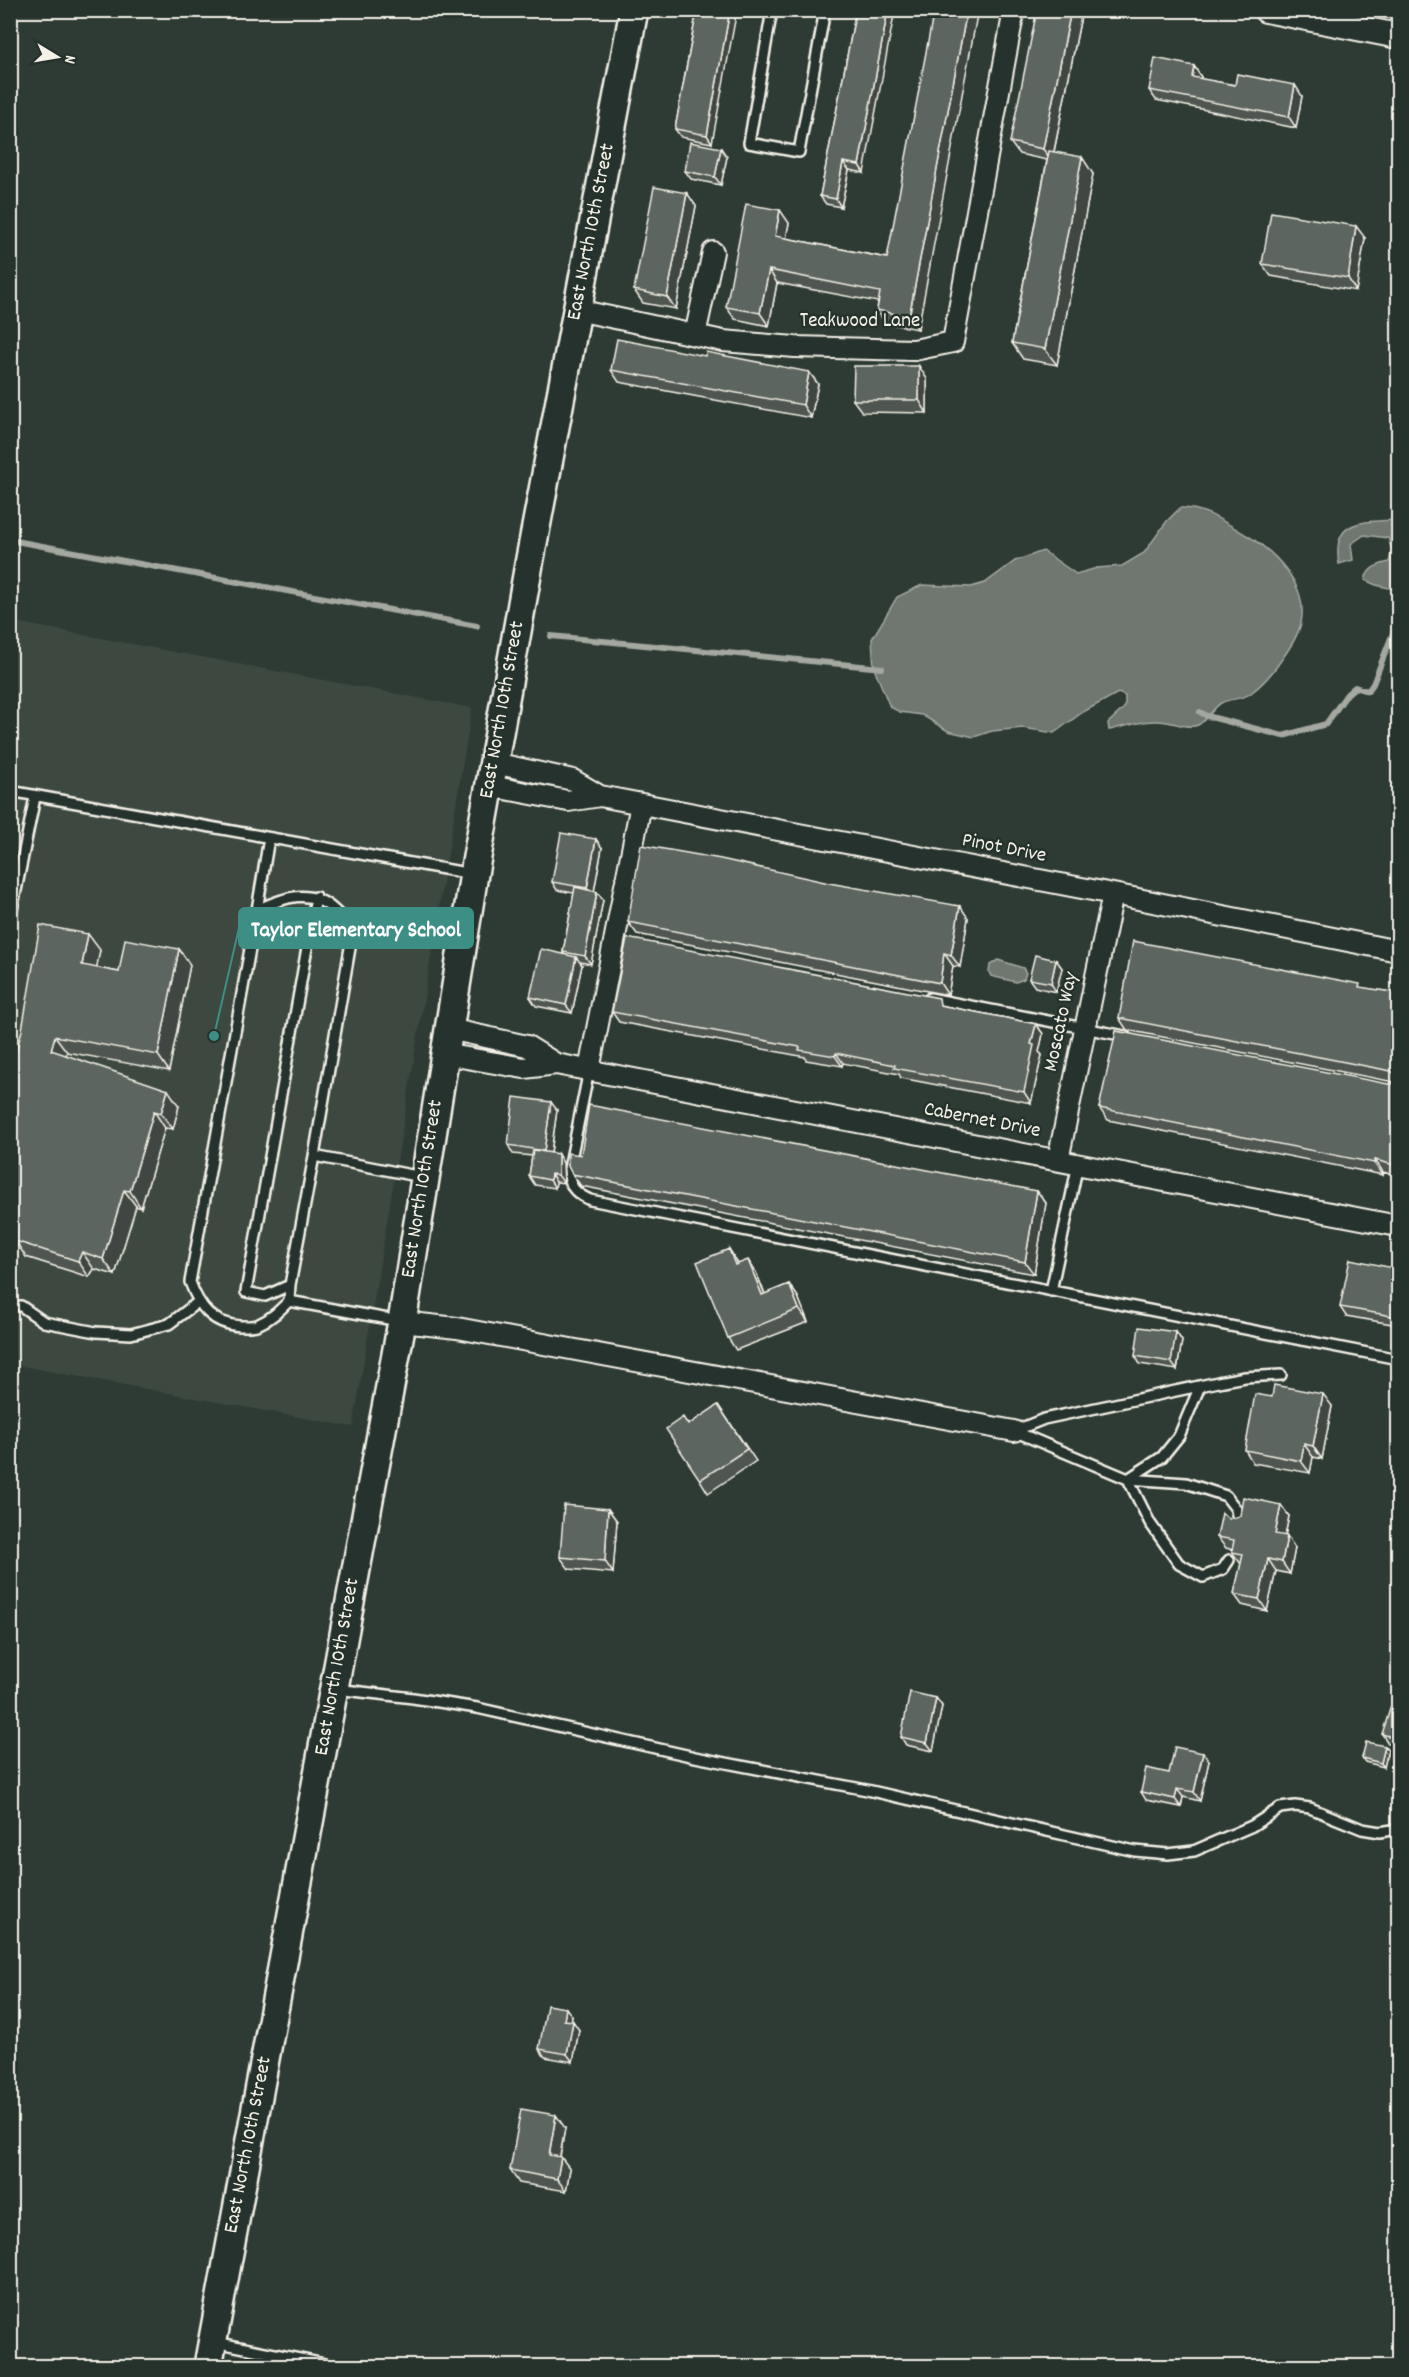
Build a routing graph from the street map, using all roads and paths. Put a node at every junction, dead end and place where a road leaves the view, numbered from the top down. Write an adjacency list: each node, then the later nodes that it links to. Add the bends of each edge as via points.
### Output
1 (634, 10): 8 (main road, East North 10th Street)
2 (772, 10): 3 (lane, via 749,143 799,152)
3 (825, 10)
4 (1014, 10): 9 (street, Teakwood Lane, via 952,342 914,350 795,347)
5 (1266, 10): 6 (street)
6 (1398, 36)
7 (713, 252): 9 (street)
8 (577, 310): 9 (street, Teakwood Lane); 10 (main road, East North 10th Street)
9 (695, 335)
10 (492, 775): 13 (street, Pinot Drive, via 568,801 600,796); 15 (main road, East North 10th Street)
11 (10, 792): 12 (lane)
12 (35, 797): 14 (lane); 19 (lane)
13 (641, 804): 16 (street, Pinot Drive); 25 (street, via 621,938)
14 (269, 838): 15 (lane); 18 (lane)
15 (474, 874): 24 (main road, East North 10th Street)
16 (1113, 894): 20 (street, Pinot Drive); 22 (street, Moscato Way)
17 (316, 897): 18 (lane, via 279,899); 26 (lane, via 347,923 350,948); 31 (lane, via 246,1292 264,1296)
18 (257, 910): 34 (lane, via 190,1282)
19 (10, 920)
20 (1398, 951)
21 (921, 996): 22 (lane)
22 (1085, 1028): 23 (lane); 27 (street, Moscato Way)
23 (1131, 1037)
24 (446, 1042): 25 (street, Cabernet Drive, via 524,1068 556,1064); 29 (main road, East North 10th Street)
25 (589, 1070): 27 (street, Cabernet Drive); 32 (lane, via 569,1169 569,1183 577,1194 590,1200)
26 (314, 1156): 29 (lane); 31 (lane)
27 (1058, 1160): 28 (street, Cabernet Drive)
28 (1078, 1164): 30 (street, Cabernet Drive); 32 (lane)
29 (424, 1177): 36 (main road, East North 10th Street)
30 (1398, 1226)
31 (290, 1285): 33 (lane)
32 (1051, 1291): 37 (lane)
33 (289, 1301): 34 (lane, via 256,1326 215,1320); 36 (lane)
34 (198, 1302): 35 (lane, via 169,1324 131,1334 44,1322)
35 (21, 1306)
36 (402, 1322): 40 (street, via 458,1328); 44 (main road, East North 10th Street)
37 (1398, 1359)
38 (1281, 1375): 39 (lane)
39 (1200, 1386): 40 (lane, via 1044,1419); 41 (lane, via 1179,1436 1162,1457)
40 (1014, 1431): 41 (lane)
41 (1128, 1479): 42 (lane, via 1186,1483 1226,1496 1236,1509); 43 (lane, via 1150,1523 1179,1564 1203,1577 1223,1569)
42 (1239, 1524)
43 (1229, 1560)
44 (334, 1689): 45 (lane, via 477,1708 1135,1851 1194,1851 1252,1826 1280,1808 1295,1806 1362,1829); 46 (main road, East North 10th Street)
45 (1398, 1830)
46 (210, 2354): 47 (lane)
47 (335, 2367)

